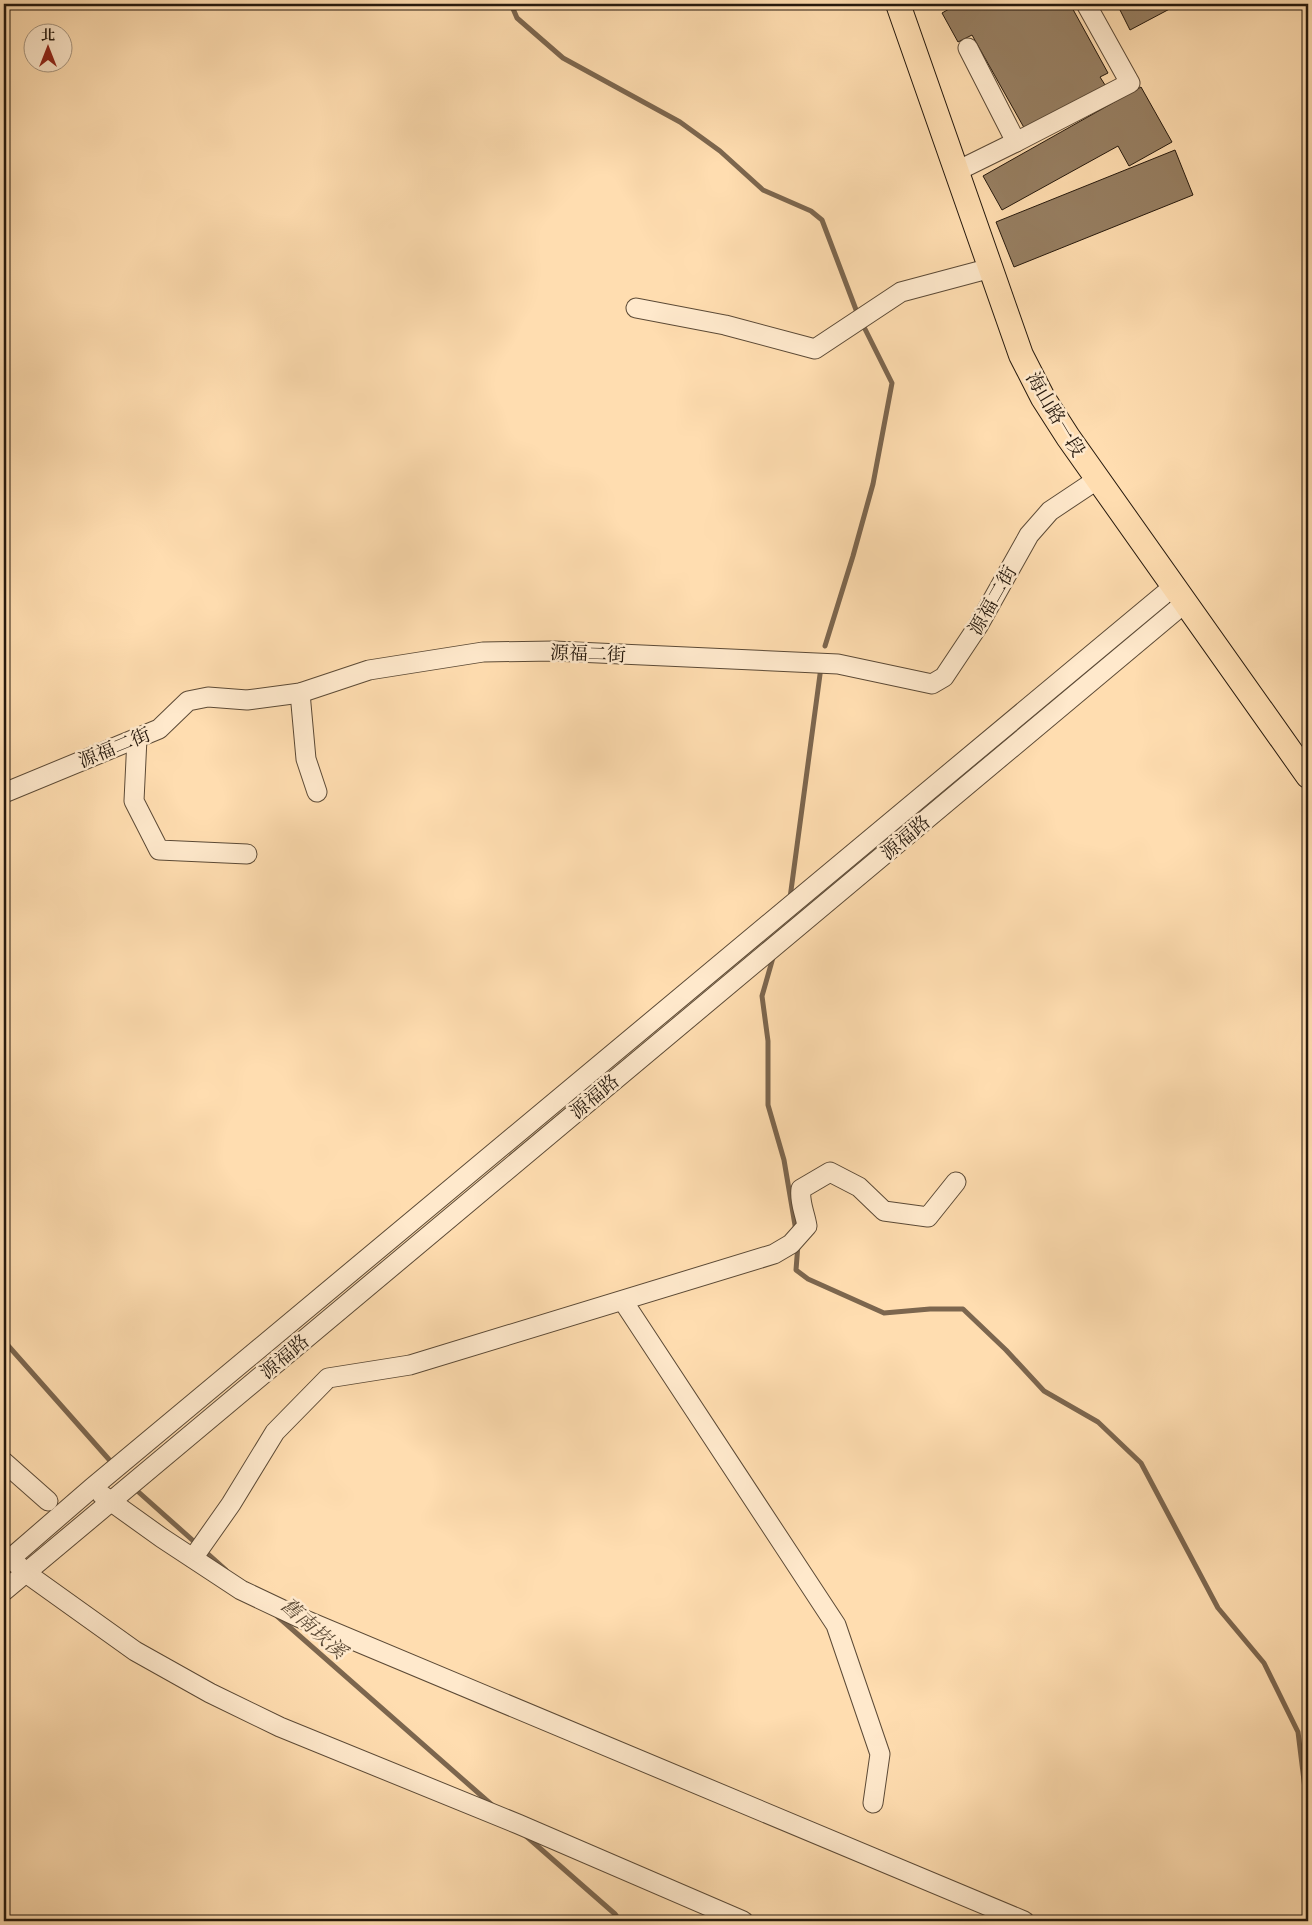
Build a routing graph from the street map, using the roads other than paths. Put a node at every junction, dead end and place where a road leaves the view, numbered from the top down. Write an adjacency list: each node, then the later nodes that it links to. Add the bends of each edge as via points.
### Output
1 (898, 4): 5 (main road, 海山路一段)
2 (1086, 4): 4 (street, via 1130,83)
3 (968, 48): 4 (street)
4 (1016, 142): 5 (street)
5 (957, 171): 6 (main road, 海山路一段)
6 (991, 268): 7 (street, via 901,292 815,349 725,325); 8 (main road, 海山路一段, via 1022,355 1043,398)
7 (636, 308)
8 (1098, 479): 9 (main road, 海山路一段); 10 (street, 源福二街, via 1050,511 1029,535 978,626 944,677 932,684 838,664 545,651 483,652 368,670)
9 (1180, 594): 12 (main road, 海山路一段); 19 (street, 源福路); 21 (street, 源福路)
10 (300, 692): 11 (street, 源福二街, via 247,700 208,697 188,701 159,729); 13 (street, via 306,759)
11 (137, 738): 14 (street, 源福二街); 15 (street, via 134,801 159,850)
12 (1308, 776)
13 (317, 792)
14 (4, 793)
15 (247, 854)
16 (956, 1182): 17 (street, via 928,1217 884,1211 859,1187 830,1172 801,1189 799,1199 807,1226 790,1244 774,1254)
17 (623, 1300): 22 (street, via 410,1365 328,1378 276,1432); 26 (street, via 836,1625 880,1754)
18 (4, 1462): 20 (street)
19 (92, 1487): 21 (street); 23 (street, 源福路)
20 (48, 1502)
21 (110, 1502): 22 (street); 24 (street, 源福路)
22 (194, 1557): 28 (street, via 241,1590 315,1625)
23 (7, 1561): 24 (street)
24 (26, 1573): 25 (street, 源福路); 27 (street, via 135,1651 228,1702 280,1727 518,1824)
25 (4, 1591)
26 (872, 1803)
27 (743, 1921)
28 (1024, 1921)

